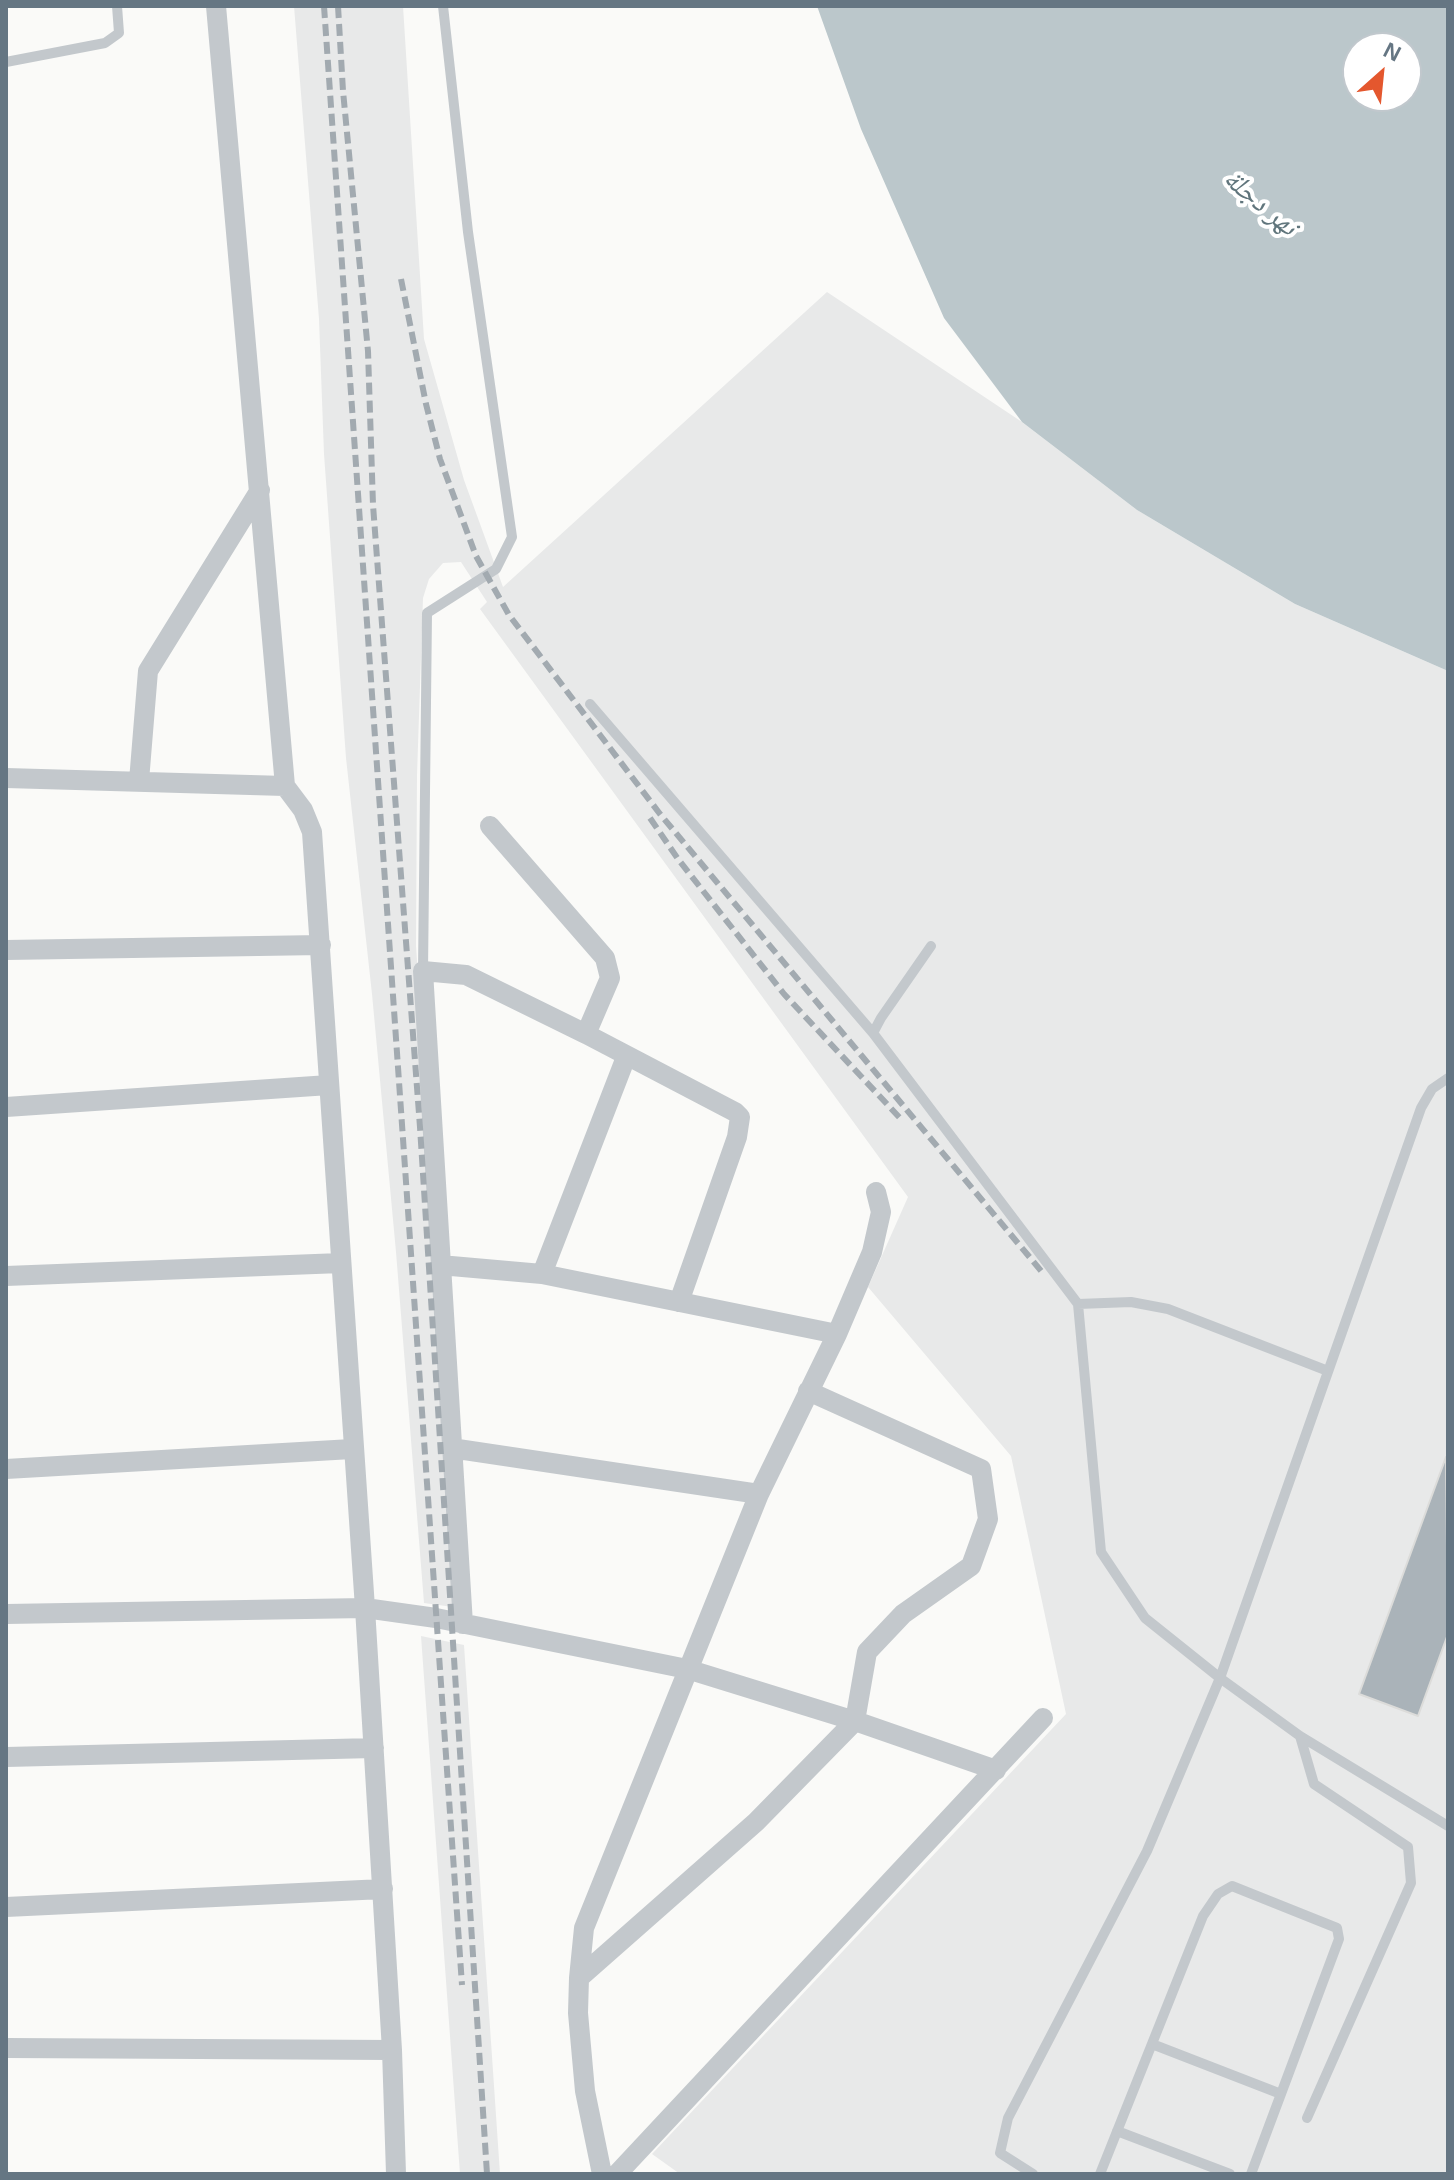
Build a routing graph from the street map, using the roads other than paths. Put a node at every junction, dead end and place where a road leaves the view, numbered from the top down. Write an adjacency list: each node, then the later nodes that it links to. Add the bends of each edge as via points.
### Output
1 (117, 6): 4 (lane, via 119,33 105,43)
2 (216, 6): 5 (street)
3 (443, 6): 14 (lane, via 468,232 512,537 496,569 427,613)
4 (6, 62)
5 (260, 490): 8 (street, via 148,671); 9 (street)
6 (590, 704): 15 (lane)
7 (6, 778): 8 (street)
8 (139, 781): 9 (street)
9 (285, 786): 11 (street, via 312,832)
10 (490, 826): 16 (street, via 605,958 610,978)
11 (321, 945): 13 (street); 19 (street)
12 (931, 946): 15 (lane)
13 (6, 950)
14 (423, 971): 16 (street, via 466,975); 23 (street)
15 (873, 1033): 27 (lane)
16 (586, 1034): 17 (street)
17 (626, 1057): 24 (street); 26 (street, via 735,1112 741,1121)
18 (1448, 1078): 29 (lane, via 1432,1089 1421,1108)
19 (329, 1085): 20 (street); 22 (street)
20 (6, 1107)
21 (876, 1192): 28 (street, via 881,1212 872,1252)
22 (341, 1263): 25 (street); 32 (street)
23 (440, 1265): 24 (street); 31 (street)
24 (542, 1274): 26 (street)
25 (6, 1276)
26 (679, 1302): 28 (street)
27 (1078, 1304): 29 (lane, via 1131,1302 1168,1309); 39 (lane, via 1101,1552 1145,1618)
28 (837, 1334): 30 (street)
29 (1328, 1371): 39 (lane)
30 (808, 1391): 34 (street); 41 (street, via 981,1469 988,1519 971,1566 903,1614 867,1652)
31 (451, 1448): 34 (street); 37 (street)
32 (352, 1449): 33 (street); 35 (street)
33 (6, 1469)
34 (759, 1494): 38 (street)
35 (365, 1608): 36 (street); 37 (street); 43 (street)
36 (6, 1614)
37 (463, 1624): 38 (street)
38 (687, 1669): 41 (street); 49 (street, via 584,1928)
39 (1220, 1678): 42 (lane); 59 (lane, via 1147,1851 1008,2118 1000,2153)
40 (1043, 1718): 45 (street)
41 (855, 1721): 45 (street); 49 (street, via 756,1822)
42 (1300, 1736): 46 (lane); 54 (lane, via 1314,1784 1408,1847 1411,1883)
43 (374, 1748): 44 (street); 47 (street)
44 (6, 1757)
45 (996, 1770): 58 (street)
46 (1448, 1826)
47 (383, 1889): 48 (street); 52 (street)
48 (6, 1907)
49 (579, 1978): 57 (street, via 585,2091)
50 (1152, 2044): 53 (lane); 53 (lane, via 1203,1916 1218,1894 1232,1886 1337,1928 1339,1939); 55 (lane)
51 (6, 2048): 52 (street)
52 (392, 2050): 56 (street)
53 (1281, 2094): 62 (lane)
54 (1307, 2118)
55 (1117, 2131): 60 (lane); 61 (lane)
56 (396, 2174)
57 (602, 2174)
58 (617, 2174)
59 (1033, 2174)
60 (1100, 2174)
61 (1230, 2174)
62 (1251, 2174)

